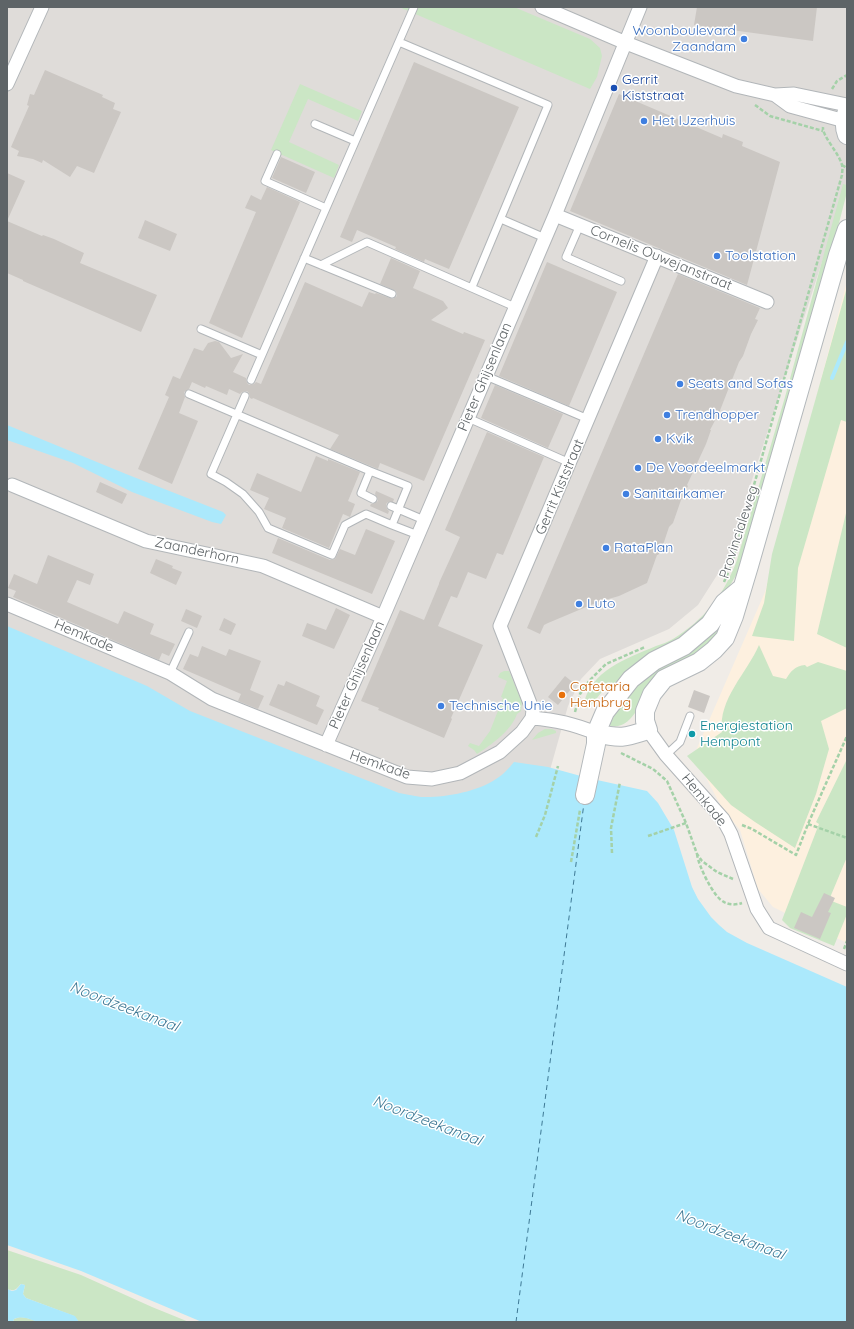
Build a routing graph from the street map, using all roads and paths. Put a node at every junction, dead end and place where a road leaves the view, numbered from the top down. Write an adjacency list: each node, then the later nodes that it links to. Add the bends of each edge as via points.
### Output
1 (42, 7): 8 (street)
2 (414, 7): 5 (lane)
3 (542, 7): 6 (street)
4 (640, 7): 6 (street, Pieter Ghijsenlaan)
5 (398, 42): 14 (lane); 20 (lane, via 548,105)
6 (626, 43): 9 (street, via 721,82); 19 (street, Pieter Ghijsenlaan)
7 (847, 75): 10 (path, via 834,85)
8 (7, 84)
9 (775, 95): 10 (street, via 794,94); 11 (street, via 790,106)
10 (828, 101): 12 (street)
11 (825, 116): 12 (street); 16 (path, via 823,131 835,148)
12 (846, 118)
13 (315, 124): 14 (lane)
14 (355, 141): 18 (lane)
15 (277, 154): 18 (lane, via 264,181)
16 (842, 166): 17 (path); 49 (path, Provincialeweg, via 821,251 731,566)
17 (847, 168)
18 (326, 208): 25 (lane)
19 (555, 215): 21 (street, Cornelis Ouwejanstraat); 23 (street, Pieter Ghijsenlaan)
20 (501, 220): 23 (lane); 28 (lane)
21 (580, 225): 24 (street, Cornelis Ouwejanstraat); 27 (lane, via 566,258)
22 (847, 230): 50 (main road, Provincialeweg)
23 (545, 238): 31 (street, Pieter Ghijsenlaan)
24 (656, 256): 30 (street, Cornelis Ouwejanstraat); 40 (street, Gerrit Kiststraat)
25 (304, 258): 26 (lane); 33 (lane)
26 (321, 265): 28 (lane, via 367,242); 29 (lane)
27 (622, 281)
28 (472, 287): 31 (lane)
29 (392, 294)
30 (767, 302)
31 (515, 307): 34 (street, Pieter Ghijsenlaan)
32 (201, 329): 33 (lane)
33 (262, 355): 35 (lane)
34 (486, 376): 39 (street, Pieter Ghijsenlaan); 40 (lane)
35 (251, 380)
36 (189, 394): 38 (lane)
37 (245, 396): 38 (lane)
38 (237, 415): 42 (lane); 47 (lane, via 211,474 243,494 259,512 268,528 332,555 345,525 366,514)
39 (468, 418): 41 (lane); 46 (street, Pieter Ghijsenlaan)
40 (588, 419): 41 (street, Gerrit Kiststraat)
41 (570, 463): 57 (street, Gerrit Kiststraat, via 500,626 533,711)
42 (370, 471): 44 (lane, via 361,493); 45 (lane, via 408,486)
43 (12, 485): 52 (street, Zaanderhorn, via 146,540 263,566)
44 (373, 499)
45 (395, 507): 46 (lane); 47 (lane)
46 (424, 520): 48 (street, Pieter Ghijsenlaan)
47 (392, 525): 48 (lane)
48 (418, 535): 52 (street, Pieter Ghijsenlaan)
49 (720, 588)
50 (742, 588): 59 (main road, Provincialeweg, via 725,638 699,662 664,680 652,694 645,711 644,721); 61 (main road, Provincialeweg, via 724,603 710,624 684,646 654,661 631,679 605,712)
51 (7, 604): 55 (street, Hemkade)
52 (383, 617): 63 (street, Pieter Ghijsenlaan)
53 (189, 632): 55 (lane)
54 (650, 645): 58 (path, via 606,664 589,681 580,694)
55 (170, 673): 63 (street, Hemkade, via 212,699)
56 (690, 716): 64 (lane, via 680,742)
57 (532, 718): 58 (street); 63 (street, Hemkade, via 522,732 500,752 460,773 432,779 407,777)
58 (573, 724): 61 (street)
59 (648, 730): 61 (main road, via 629,737); 64 (street, Hemkade)
60 (847, 736): 62 (path)
61 (596, 739): 67 (main road, Provincialeweg); 69 (path, Hemkade, via 654,769 667,781)
62 (846, 740): 70 (path)
63 (326, 745)
64 (666, 755): 68 (street, Hemkade)
65 (558, 766): 72 (path, via 545,815)
66 (620, 782): 74 (path, via 611,828)
67 (583, 801): 76 (path)
68 (723, 819): 70 (path, via 752,829 796,855); 77 (street, Hemkade)
69 (686, 823): 71 (path); 75 (path, Hemkade)
70 (808, 824): 73 (path)
71 (648, 836)
72 (536, 837)
73 (847, 838)
74 (612, 854)
75 (697, 854): 77 (path, Hemkade, via 702,862 717,872); 78 (path, via 697,861 704,875 722,902 738,904)
76 (570, 862)
77 (748, 883): 78 (street, Hemkade)
78 (754, 900): 79 (street, Hemkade, via 769,928)
79 (847, 964)

